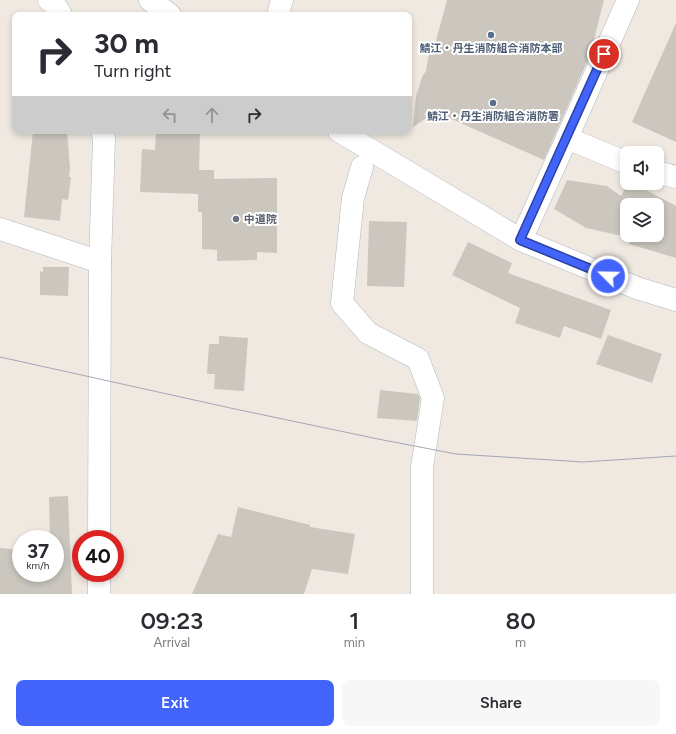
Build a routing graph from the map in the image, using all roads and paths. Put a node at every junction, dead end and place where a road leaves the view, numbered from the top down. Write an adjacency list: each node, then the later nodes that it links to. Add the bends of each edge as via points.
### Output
1 (49, 0): 5 (street)
2 (150, 0): 6 (street)
3 (282, 0): 7 (street)
4 (628, 0): 10 (street)
5 (59, 12)
6 (166, 12)
7 (279, 12)
8 (103, 134): 17 (street)
9 (344, 134): 16 (street)
10 (567, 138): 11 (street); 16 (street)
11 (620, 160)
12 (362, 167): 22 (street, via 353,198 342,303 368,333 418,359 433,398 422,467)
13 (664, 174): 14 (street)
14 (676, 177)
15 (0, 229): 17 (street)
16 (520, 240): 18 (street, via 637,288)
17 (100, 262): 19 (street)
18 (676, 300)
19 (99, 530)
20 (99, 582): 21 (street)
21 (99, 594)
22 (422, 594)

